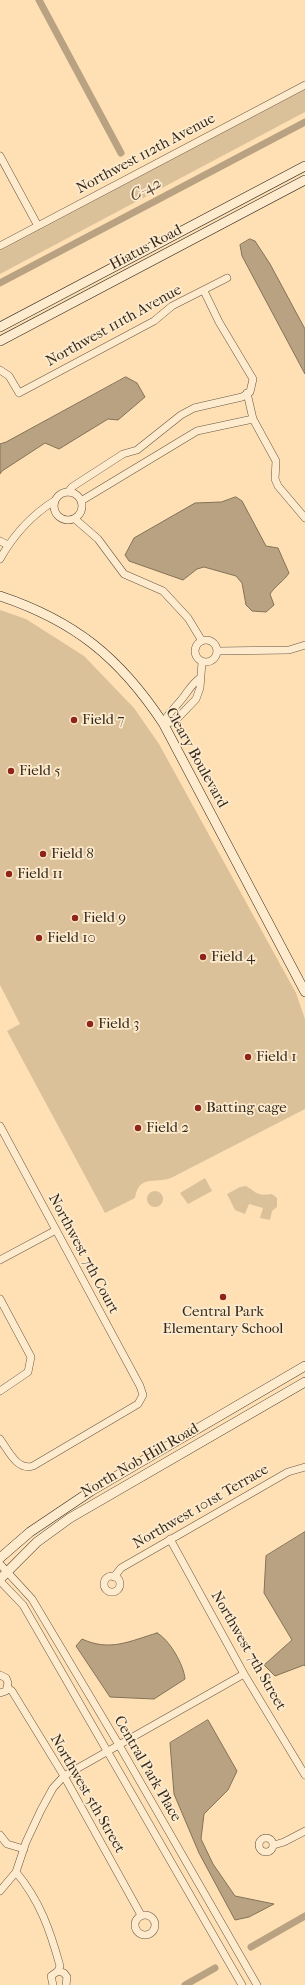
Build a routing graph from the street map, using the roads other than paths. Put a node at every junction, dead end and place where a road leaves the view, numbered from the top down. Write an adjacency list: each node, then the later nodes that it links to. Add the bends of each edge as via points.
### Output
1 (305, 85): 5 (street, Northwest 112th Avenue)
2 (0, 156): 5 (street)
3 (305, 166): 9 (main road, Hiatus Road)
4 (305, 180): 10 (main road, Hiatus Road)
5 (38, 226): 6 (street, Northwest 112th Avenue)
6 (0, 246)
7 (227, 278): 8 (street, Northwest 111th Avenue)
8 (204, 291): 11 (street, Northwest 111th Avenue, via 172,306 154,322 19,393 9,376); 12 (street, via 218,322 253,379 250,392)
9 (0, 327)
10 (0, 341)
11 (0, 370)
12 (247, 393): 13 (street); 14 (street, via 194,408 137,450 120,456)
13 (253, 419): 16 (street, via 197,431); 17 (street, via 276,461 275,479 278,486)
14 (68, 492): 15 (street, via 60,494); 16 (street, via 76,495)
15 (54, 501): 18 (street, via 54,510 58,517 66,521); 20 (street)
16 (81, 502): 18 (street, via 81,511)
17 (305, 518)
18 (75, 519): 23 (street, via 98,539 124,574 163,591 188,618)
19 (0, 541): 20 (street)
20 (8, 544): 21 (street)
21 (0, 559)
22 (0, 596): 28 (main road, Cleary Boulevard, via 26,604 48,615 93,644 132,680)
23 (202, 641): 25 (street, via 213,643); 26 (street, via 196,645 195,652 196,657)
24 (305, 645): 25 (street, via 289,650)
25 (217, 651): 26 (street, via 215,658)
26 (202, 662): 27 (street)
27 (200, 678): 28 (street, via 168,713); 28 (street, via 196,699 174,722)
28 (163, 723): 29 (main road, Cleary Boulevard)
29 (305, 992)
30 (0, 1126): 31 (street, Northwest 7th Court)
31 (56, 1230): 32 (street); 37 (street, Northwest 7th Court, via 140,1386 142,1395 138,1404 27,1468 19,1465)
32 (0, 1260)
33 (0, 1299): 36 (street, via 31,1357 28,1372)
34 (305, 1366): 40 (main road, North Nob Hill Road, via 90,1491 30,1532)
35 (305, 1382): 42 (main road, North Nob Hill Road, via 70,1518 37,1542)
36 (0, 1391)
37 (0, 1439)
38 (305, 1467): 39 (street, Northwest 101st Terrace, via 288,1472)
39 (170, 1539): 43 (street, Northwest 101st Terrace, via 120,1568); 45 (street, Northwest 7th Street)
40 (0, 1558)
41 (0, 1564): 42 (street, Central Park Place)
42 (7, 1572): 44 (main road, North Nob Hill Road); 49 (street, Central Park Place, via 32,1598)
43 (114, 1577)
44 (0, 1580): 50 (street, Central Park Place, via 23,1605)
45 (244, 1674): 49 (street); 52 (street, Northwest 7th Street)
46 (0, 1675): 47 (street, Northwest 5th Street, via 8,1680)
47 (8, 1688): 48 (street); 51 (street, Northwest 5th Street)
48 (0, 1693)
49 (119, 1745): 50 (street); 64 (street, Central Park Place)
50 (108, 1752): 51 (street); 63 (street, Central Park Place)
51 (64, 1776): 56 (street, via 53,1788); 59 (street, Northwest 5th Street)
52 (305, 1776)
53 (305, 1831): 55 (street)
54 (0, 1835): 56 (street, via 7,1844)
55 (274, 1845)
56 (24, 1849): 57 (street)
57 (16, 1872): 58 (street); 60 (street, via 30,1889 48,1924 60,1966)
58 (0, 1891)
59 (141, 1915)
60 (58, 1971): 61 (street, via 52,1976); 62 (street, via 67,1976)
61 (52, 1985)
62 (66, 1985)
63 (242, 1985)
64 (257, 1985)

